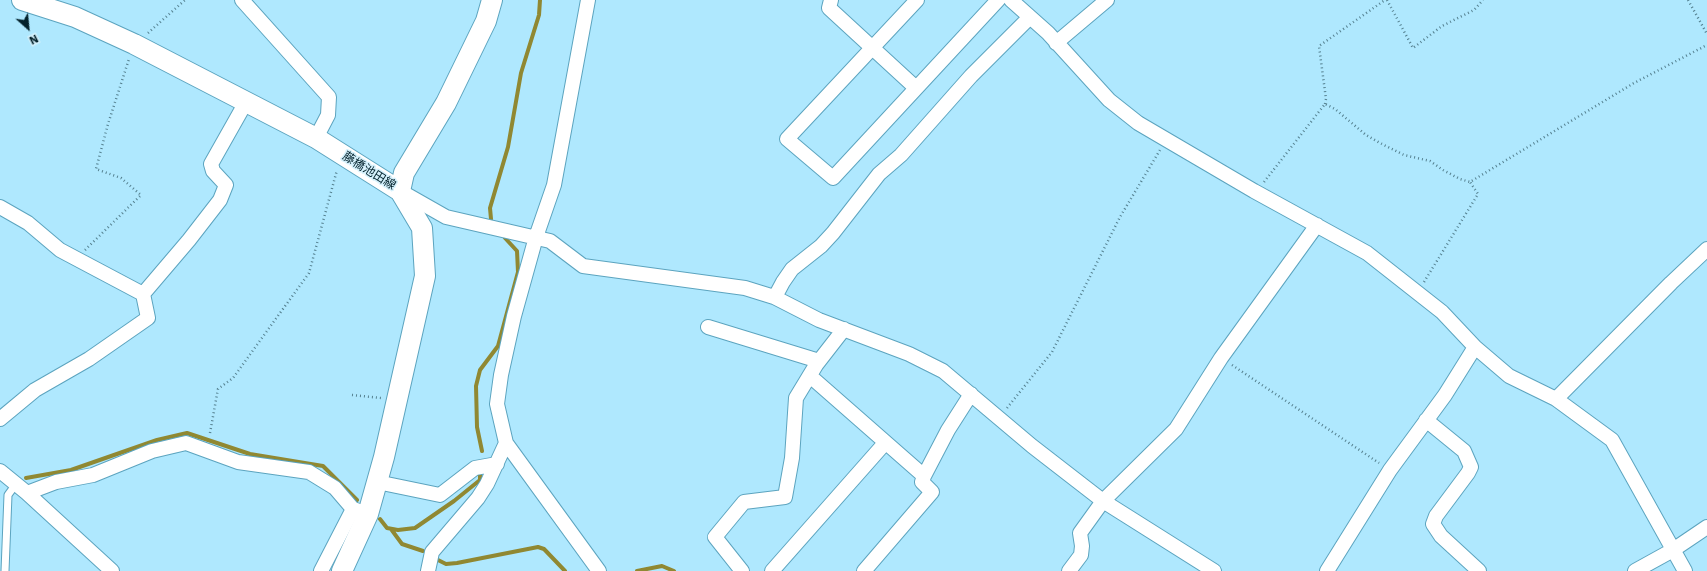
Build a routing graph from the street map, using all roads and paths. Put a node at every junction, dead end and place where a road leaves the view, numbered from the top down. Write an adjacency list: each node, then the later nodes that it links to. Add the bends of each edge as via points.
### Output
1 (22, 0): 17 (main road, 藤橋池田線, via 75,17)
2 (185, 0): 17 (path)
3 (242, 0): 23 (street, via 329,97 328,115)
4 (492, 0): 27 (main road, via 486,21 446,103 404,173)
5 (588, 0): 31 (street, via 554,185)
6 (830, 0): 19 (street, via 829,8)
7 (917, 0): 19 (street)
8 (998, 0): 20 (street)
9 (1011, 0): 14 (street)
10 (1107, 0): 16 (street)
11 (1386, 0): 12 (path, via 1414,48 1442,26 1474,10); 22 (path, via 1319,46)
12 (1483, 0)
13 (1688, 0): 15 (path)
14 (1030, 17): 16 (street); 36 (street, via 971,76 901,155 879,174 825,242 792,269)
15 (1707, 34)
16 (1056, 43): 24 (street, via 1110,100 1138,123)
17 (134, 44): 21 (main road, 藤橋池田線); 33 (path, via 96,169 121,178 142,196)
18 (1707, 45): 26 (path, via 1634,84)
19 (872, 47): 20 (street); 20 (street, via 787,139 833,178)
20 (916, 88)
21 (246, 102): 23 (main road, 藤橋池田線); 35 (street, via 211,164 212,171 226,185 220,200)
22 (1325, 104): 26 (path, via 1380,143 1404,155 1430,161); 28 (path)
23 (316, 138): 25 (main road, 藤橋池田線)
24 (1166, 141): 28 (street); 47 (path, via 1120,217 1052,352)
25 (341, 154): 27 (main road, 藤橋池田線); 50 (path, via 309,273 233,378 218,389)
26 (1470, 182): 34 (path, via 1478,194)
27 (400, 191): 31 (street, via 446,218); 45 (main road, 藤橋池田線, via 422,228 425,276)
28 (1256, 192): 30 (street)
29 (0, 207): 33 (street, via 28,223)
30 (1317, 225): 34 (street, via 1368,253); 40 (street)
31 (536, 237): 36 (street, via 550,241 583,266 745,288); 51 (street, via 501,374 497,404)
32 (1707, 250): 46 (street, via 1670,283)
33 (75, 259): 35 (street)
34 (1417, 292): 39 (street, via 1442,312)
35 (143, 294): 48 (street, via 148,318 89,359 35,390)
36 (775, 297): 38 (street, via 819,320)
37 (708, 327): 41 (street)
38 (844, 329): 41 (street); 43 (street, via 929,364)
39 (1475, 348): 46 (street, via 1509,376); 49 (street)
40 (1221, 358): 54 (path); 60 (street, via 1176,429)
41 (819, 361): 42 (street)
42 (810, 376): 52 (street); 71 (street, via 796,398 792,458 785,497 744,502 715,537)
43 (972, 394): 47 (street); 56 (street, via 948,430)
44 (352, 395): 45 (path)
45 (397, 399): 57 (main road, 藤橋池田線)
46 (1556, 399): 63 (street, via 1612,440)
47 (999, 418): 60 (street)
48 (0, 419)
49 (1426, 420): 54 (street); 77 (street, via 1464,451 1471,466 1433,524 1441,536)
50 (210, 433)
51 (506, 443): 53 (street); 70 (street)
52 (885, 444): 56 (street); 72 (street)
53 (497, 464): 57 (street, via 476,468 440,495); 69 (street, via 478,498 432,552)
54 (1390, 470): 76 (street)
55 (0, 471): 58 (street)
56 (924, 476): 73 (street, via 922,482 932,492)
57 (377, 482): 61 (main road, 藤橋池田線)
58 (16, 484): 59 (street); 64 (lane, via 8,495)
59 (27, 493): 61 (street, via 56,482 93,475 152,451 186,443 238,462 309,472 335,488); 65 (street)
60 (1103, 501): 74 (street, via 1080,533 1081,554); 75 (street)
61 (360, 512): 66 (street); 67 (main road, 藤橋池田線); 68 (main road)
62 (1707, 528): 63 (street)
63 (1673, 550): 78 (street); 79 (street)
64 (5, 571)
65 (112, 571)
66 (321, 571)
67 (342, 571)
68 (357, 571)
69 (428, 571)
70 (599, 571)
71 (742, 571)
72 (772, 571)
73 (864, 571)
74 (1070, 571)
75 (1214, 571)
76 (1327, 571)
77 (1479, 571)
78 (1635, 571)
79 (1686, 571)

